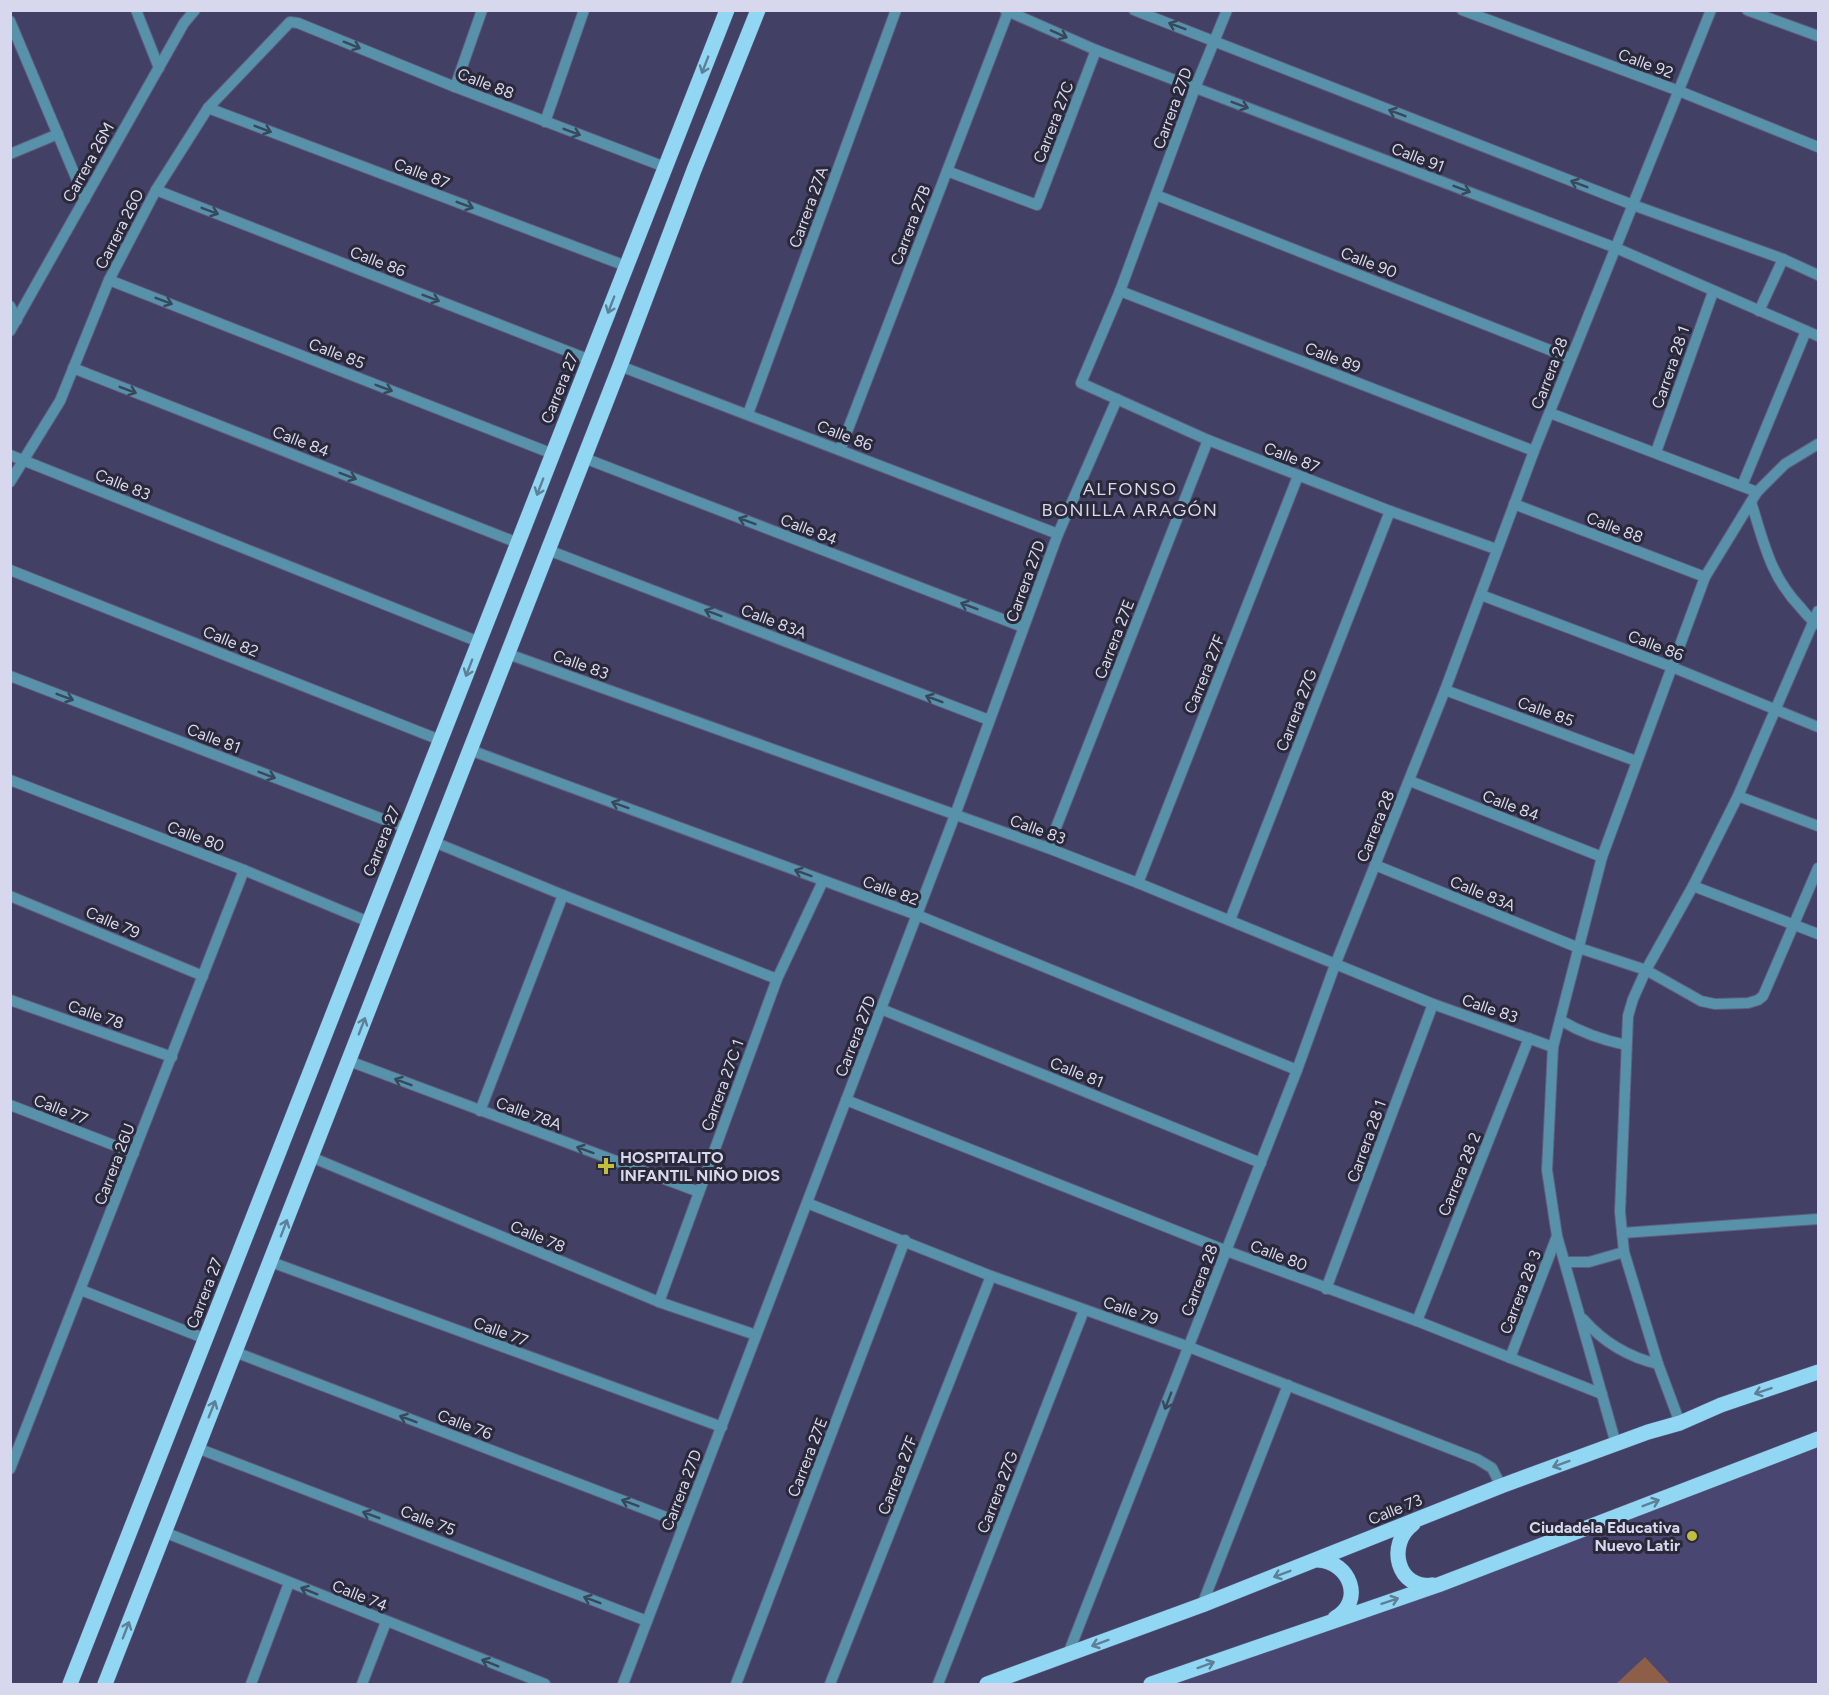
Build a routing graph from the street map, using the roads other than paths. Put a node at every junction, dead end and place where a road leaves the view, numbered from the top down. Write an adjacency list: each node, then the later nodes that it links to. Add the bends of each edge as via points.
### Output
1 (136, 10): 19 (street)
2 (195, 10): 19 (street, Carrera 26M)
3 (482, 10): 20 (street)
4 (584, 10): 24 (street)
5 (726, 10): 28 (main road, Carrera 27, one-way to 28)
6 (758, 10): 49 (main road)
7 (896, 10): 54 (street, Carrera 27A)
8 (1134, 10): 17 (street, Calle 91, one-way to 8)
9 (1227, 10): 17 (street, Carrera 27D)
10 (1461, 10): 22 (street, Calle 92)
11 (1711, 10): 22 (street, Carrera 28)
12 (1747, 10): 16 (street)
13 (1006, 11): 18 (street, Calle 91, one-way to 18); 29 (street, Carrera 27B)
14 (10, 21): 25 (street)
15 (298, 23): 20 (street, Calle 88, one-way to 20); 23 (street, Carrera 26O, via 290,22)
16 (1818, 36)
17 (1214, 41): 21 (street, Carrera 27D); 33 (street, Calle 91, one-way to 17)
18 (1096, 50): 21 (street, Calle 91); 29 (street, Carrera 27C, via 1037,205)
19 (159, 68): 32 (street, Carrera 26M)
20 (455, 87): 24 (street, Calle 88)
21 (1195, 88): 31 (street, Carrera 27D); 34 (street, Calle 91, one-way to 34)
22 (1679, 91): 26 (street, Calle 92); 33 (street, Carrera 28)
23 (208, 108): 30 (street, Carrera 26O); 36 (street, Calle 87, one-way to 36)
24 (544, 122): 28 (street, Calle 88, one-way to 28)
25 (58, 134): 27 (street); 32 (street)
26 (1818, 147)
27 (10, 154)
28 (665, 167): 36 (main road, Carrera 27)
29 (947, 171): 57 (street, Carrera 27B)
30 (156, 190): 38 (street, Carrera 26O); 48 (street, Calle 86, one-way to 48)
31 (1156, 195): 39 (street, Carrera 27D); 47 (street, Calle 90)
32 (85, 199): 43 (street, Carrera 26M)
33 (1633, 206): 34 (street, Carrera 28); 35 (street, Calle 91)
34 (1616, 248): 40 (street, Calle 91); 47 (street, Carrera 28)
35 (1783, 259): 37 (street, Calle 91); 42 (street)
36 (626, 266): 48 (main road, Carrera 27, one-way to 48)
37 (1818, 275)
38 (109, 280): 50 (street, Carrera 26O); 60 (street, Calle 85, one-way to 60)
39 (1120, 291): 51 (street, Carrera 27D); 58 (street, Calle 89)
40 (1713, 292): 42 (street, Calle 91); 59 (street, Carrera 28 1)
41 (10, 306): 43 (street)
42 (1759, 311): 45 (street, Calle 91)
43 (16, 321): 44 (street, Carrera 26M)
44 (10, 331)
45 (1806, 331): 46 (street, Calle 91); 66 (street)
46 (1818, 336)
47 (1570, 358): 53 (street, Carrera 28)
48 (590, 360): 60 (main road, Carrera 27)
49 (620, 366): 54 (street, Calle 86); 62 (main road)
50 (73, 368): 63 (street, Carrera 26O, via 60,401); 71 (street, Calle 84, one-way to 71)
51 (1081, 383): 52 (street, Calle 87)
52 (1117, 399): 55 (street, Calle 87); 70 (street, Carrera 27D)
53 (1550, 413): 58 (street, Carrera 28); 59 (street)
54 (748, 414): 57 (street, Calle 86)
55 (1208, 440): 64 (street, Calle 87); 98 (street, Carrera 27E)
56 (1818, 444): 67 (street, via 1785,464)
57 (840, 450): 70 (street, Calle 86)
58 (1534, 451): 68 (street, Carrera 28)
59 (1656, 452): 66 (street)
60 (553, 454): 71 (main road, Carrera 27, one-way to 71)
61 (10, 455): 63 (street, Calle 83)
62 (584, 458): 73 (main road); 79 (street, Calle 84, one-way to 62)
63 (23, 461): 65 (street, Carrera 26O); 80 (street, Calle 83)
64 (1298, 476): 69 (street, Calle 87); 104 (street, Carrera 27F)
65 (10, 482)
66 (1742, 486): 67 (street)
67 (1754, 497): 75 (street); 78 (street, via 1775,576)
68 (1514, 504): 72 (street, Carrera 28); 75 (street, Calle 88)
69 (1390, 512): 72 (street, Calle 87); 109 (street, Carrera 27G)
70 (1058, 534): 79 (street, Carrera 27D)
71 (518, 543): 80 (main road, Carrera 27)
72 (1496, 549): 76 (street, Carrera 28)
73 (548, 550): 81 (main road); 86 (street, Calle 83A, one-way to 73)
74 (10, 570): 88 (street, Calle 82)
75 (1705, 577): 82 (street)
76 (1481, 595): 82 (street, Calle 86); 84 (street, Carrera 28)
77 (1818, 610): 78 (street)
78 (1816, 623): 85 (street)
79 (1023, 627): 86 (street, Carrera 27D)
80 (479, 642): 88 (main road, Carrera 27, one-way to 88)
81 (508, 654): 89 (main road); 94 (street, Calle 83)
82 (1672, 667): 85 (street, Calle 86); 90 (street)
83 (10, 676): 96 (street, Calle 81, one-way to 96)
84 (1445, 690): 90 (street, Calle 85); 92 (street, Carrera 28)
85 (1777, 711): 87 (street, Calle 86); 93 (street)
86 (989, 720): 94 (street, Carrera 27D)
87 (1818, 727)
88 (440, 740): 96 (main road, Carrera 27)
89 (470, 750): 97 (main road); 103 (street, Calle 82, one-way to 89)
90 (1636, 761): 99 (street)
91 (10, 780): 102 (street, Calle 80)
92 (1410, 781): 99 (street, Calle 84); 100 (street, Carrera 28)
93 (1738, 796): 95 (street); 105 (street)
94 (955, 815): 98 (street, Calle 83); 108 (street, Carrera 27D)
95 (1818, 826)
96 (406, 828): 110 (main road, Carrera 27)
97 (434, 842): 106 (street); 126 (main road, one-way to 97)
98 (1048, 848): 104 (street, Calle 83)
99 (1602, 857): 113 (street)
100 (1375, 865): 113 (street, Calle 83A); 114 (street, Carrera 28)
101 (1818, 868): 111 (street)
102 (244, 870): 110 (street, Calle 80); 116 (street, Carrera 26U)
103 (823, 880): 108 (street, Calle 82); 117 (street, Carrera 27C 1)
104 (1138, 883): 109 (street, Calle 83)
105 (1693, 886): 111 (street); 115 (street)
106 (563, 895): 117 (street); 130 (street)
107 (10, 896): 116 (street, Calle 79)
108 (917, 915): 120 (street, Carrera 27D); 127 (street, Calle 82)
109 (1230, 920): 114 (street, Calle 83)
110 (369, 922): 152 (main road, Carrera 27)
111 (1795, 925): 112 (street); 115 (street, Calle 83A, via 1758,1000 1715,1004 1701,1001)
112 (1818, 934)
113 (1580, 948): 115 (street, Calle 83A); 121 (street)
114 (1335, 965): 119 (street, Calle 83); 127 (street, Carrera 28)
115 (1646, 970): 123 (street, via 1630,1006)
116 (203, 976): 125 (street, Carrera 26U)
117 (777, 979): 134 (street, Carrera 27C 1)
118 (10, 1000): 125 (street, Calle 78)
119 (1433, 1004): 122 (street, Calle 83); 145 (street, Carrera 28 1)
120 (881, 1009): 128 (street, Carrera 27D); 133 (street, Calle 81)
121 (1560, 1020): 123 (street, via 1600,1039); 124 (street)
122 (1529, 1038): 124 (street, Calle 83); 150 (street, Carrera 28 2)
123 (1626, 1045): 137 (street)
124 (1553, 1047): 138 (street, via 1547,1170)
125 (172, 1057): 131 (street, Carrera 26U)
126 (349, 1061): 130 (street, Calle 78A, one-way to 126); 132 (main road)
127 (1297, 1070): 133 (street, Carrera 28)
128 (846, 1100): 135 (street, Carrera 27D); 140 (street, Calle 80)
129 (10, 1105): 131 (street, Calle 77)
130 (480, 1111): 134 (street, Calle 78A, one-way to 130)
131 (134, 1153): 146 (street, Carrera 26U)
132 (311, 1157): 142 (main road, one-way to 132); 147 (street, Calle 78)
133 (1261, 1163): 140 (street, Carrera 28)
134 (699, 1191): 147 (street, Carrera 27C 1)
135 (807, 1203): 139 (street, Calle 79); 151 (street, Carrera 27D)
136 (1818, 1219): 137 (street)
137 (1622, 1233): 141 (street)
138 (1557, 1236): 143 (street); 155 (street, Carrera 28 3)
139 (905, 1240): 144 (street, Calle 79); 184 (street, Carrera 27E)
140 (1227, 1251): 145 (street, Calle 80); 153 (street, Carrera 28)
141 (1624, 1252): 143 (street, via 1589,1262); 156 (street)
142 (271, 1262): 154 (main road); 161 (street, Calle 77)
143 (1565, 1262): 149 (street)
144 (991, 1276): 148 (street, Calle 79); 185 (street, Carrera 27F)
145 (1326, 1289): 150 (street, Calle 80)
146 (81, 1290): 152 (street); 165 (street, Carrera 26U)
147 (659, 1302): 151 (street, Calle 78)
148 (1084, 1310): 153 (street, Calle 79); 186 (street, Carrera 27G)
149 (1580, 1314): 156 (street, via 1616,1348); 159 (street)
150 (1417, 1321): 155 (street, Calle 80)
151 (756, 1335): 161 (street, Carrera 27D)
152 (206, 1339): 178 (main road, Carrera 27)
153 (1189, 1347): 158 (street, Calle 79); 177 (street, Carrera 28, one-way to 177)
154 (235, 1352): 164 (main road, one-way to 154); 168 (street, Calle 76, one-way to 154)
155 (1510, 1358): 159 (street, Calle 80)
156 (1658, 1364): 160 (street)
157 (1818, 1372): 160 (main road, Calle 73, one-way to 160)
158 (1288, 1385): 166 (street, Calle 79, via 1483,1461 1495,1472); 173 (street)
159 (1602, 1394): 163 (street)
160 (1680, 1423): 163 (main road, Calle 73)
161 (722, 1427): 168 (street, Carrera 27D)
162 (1818, 1439): 172 (main road, one-way to 162)
163 (1616, 1444): 166 (main road, Calle 73, one-way to 166)
164 (197, 1448): 169 (main road); 175 (street, Calle 75, one-way to 164)
165 (10, 1469)
166 (1501, 1486): 167 (main road, Calle 73)
167 (1426, 1515): 170 (main road, Calle 73); 172 (main road, via 1399,1540 1397,1558 1411,1580)
168 (684, 1524): 175 (street, Carrera 27D)
169 (164, 1532): 171 (street, Calle 74); 179 (main road, one-way to 169)
170 (1317, 1560): 173 (main road, Calle 73, one-way to 173); 174 (main road, via 1340,1567 1351,1587 1349,1603)
171 (289, 1583): 176 (street, Calle 74, one-way to 171); 180 (street)
172 (1438, 1585): 174 (main road, one-way to 172)
173 (1202, 1605): 177 (main road, Calle 73, one-way to 177)
174 (1333, 1620): 188 (main road, one-way to 174)
175 (647, 1621): 183 (street, Carrera 27D)
176 (386, 1622): 181 (street); 182 (street, Calle 74, one-way to 176)
177 (1068, 1654): 187 (main road, Calle 73)
178 (70, 1684)
179 (105, 1684)
180 (251, 1684)
181 (362, 1684)
182 (545, 1684)
183 (623, 1684)
184 (736, 1684)
185 (830, 1684)
186 (938, 1684)
187 (987, 1684)
188 (1151, 1684)

